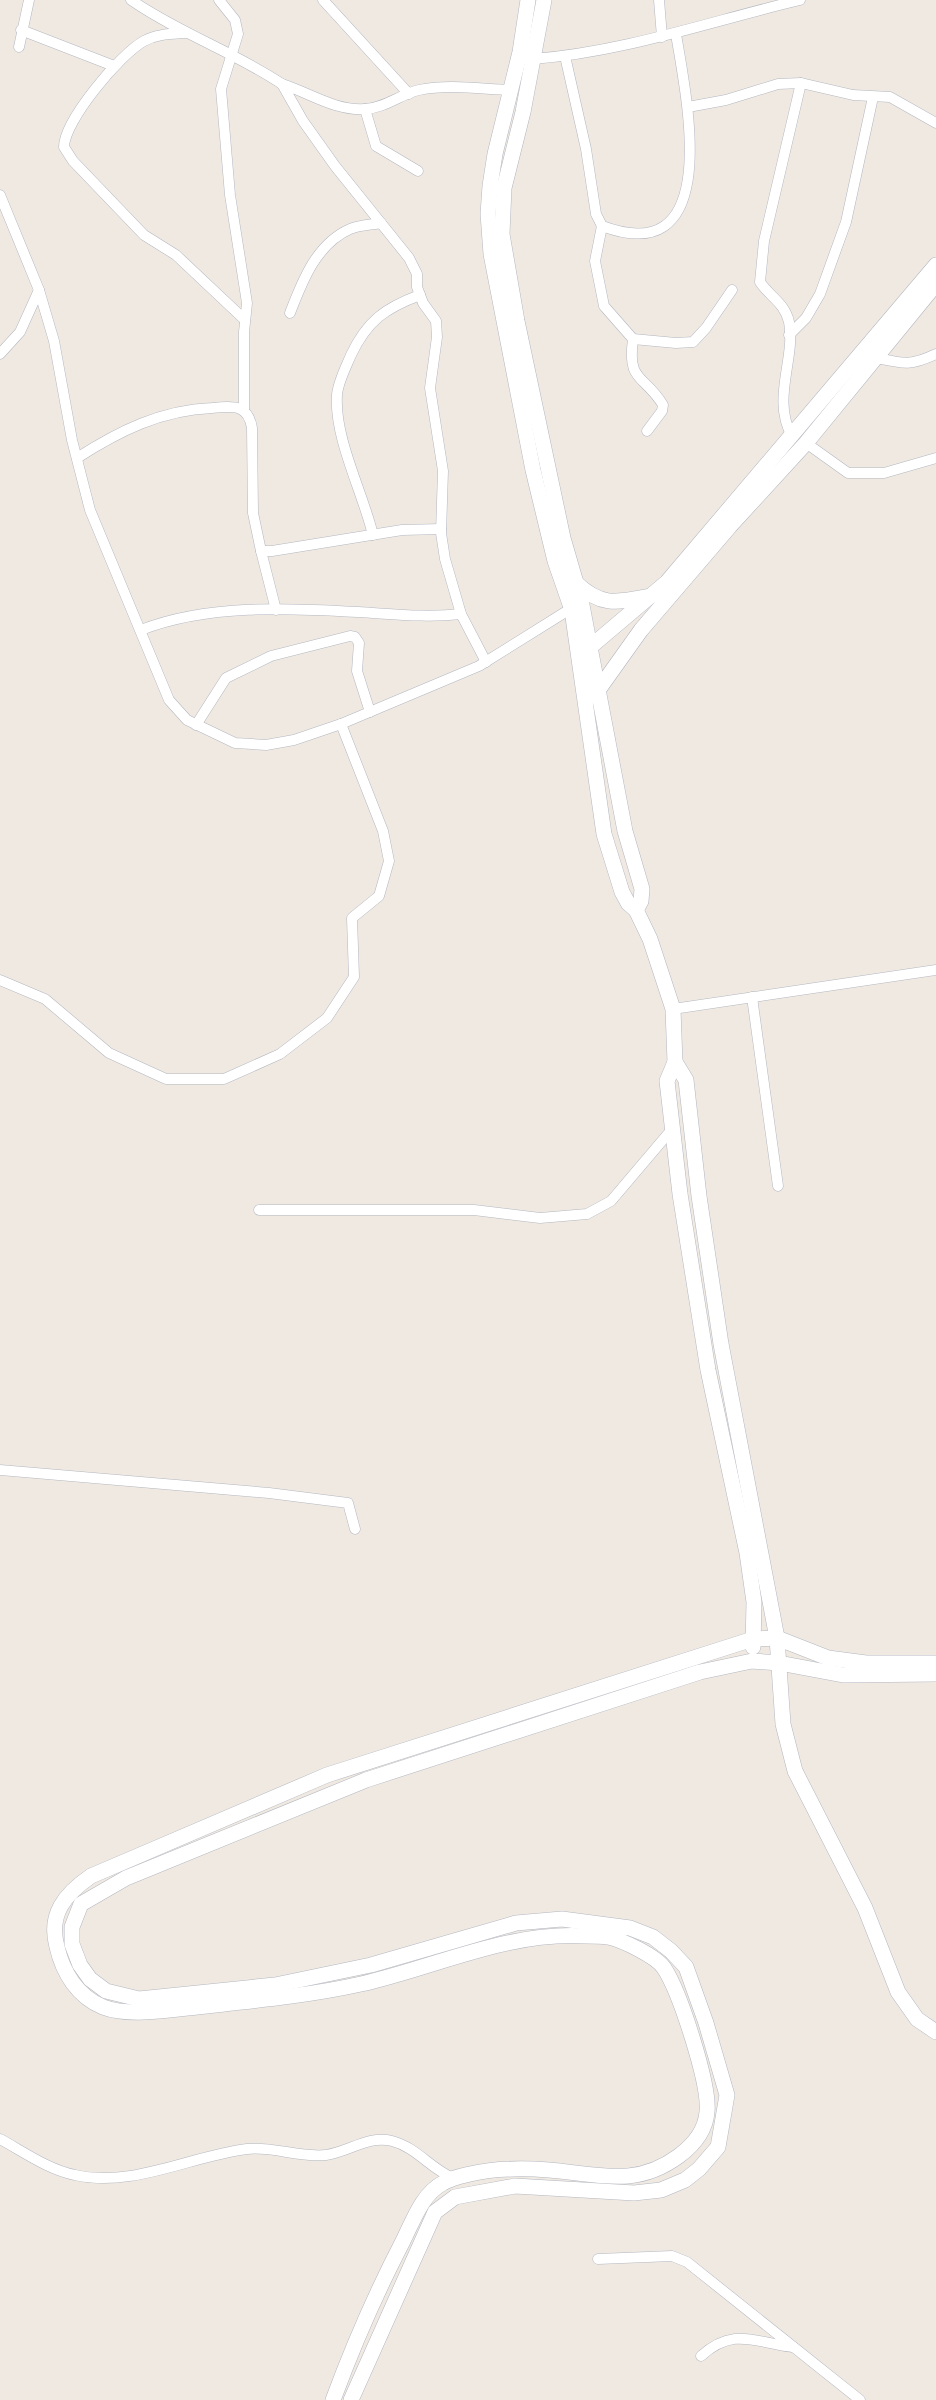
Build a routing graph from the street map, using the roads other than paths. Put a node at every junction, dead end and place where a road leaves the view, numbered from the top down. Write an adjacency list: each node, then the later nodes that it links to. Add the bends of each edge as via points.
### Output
1 (29, 0): 9 (street)
2 (131, 0): 10 (street)
3 (219, 0): 14 (street, via 235,20 238,34)
4 (323, 0): 21 (street)
5 (528, 0): 20 (street)
6 (544, 0): 16 (street)
7 (659, 0): 12 (street)
8 (800, 0): 11 (street)
9 (21, 30): 13 (street); 17 (street)
10 (185, 33): 14 (street); 17 (street, via 162,34 144,41)
11 (676, 34): 12 (street); 23 (street)
12 (662, 37): 15 (street)
13 (19, 47)
14 (232, 54): 18 (street); 36 (street, via 222,89 230,195 247,303)
15 (565, 56): 16 (street); 29 (street, via 586,149 596,214)
16 (533, 59): 51 (street, via 504,188 502,234 563,538)
17 (114, 66): 36 (street, via 67,133 64,148 144,235 176,255)
18 (282, 84): 24 (street, via 328,104); 28 (street, via 335,166)
19 (801, 84): 22 (street); 23 (street, via 778,84 726,100); 37 (street, via 760,269 760,282 783,308)
20 (511, 90): 21 (street, via 437,89); 53 (street, via 490,186 491,254 533,470 555,561)
21 (409, 94): 24 (street)
22 (873, 96): 25 (street, via 890,97); 37 (street, via 846,222 820,294 806,318)
23 (688, 107): 29 (street, via 692,151 689,177 671,221 661,230 645,234 620,233)
24 (365, 109): 26 (street, via 376,146)
25 (936, 122)
26 (418, 171)
27 (0, 195): 32 (street)
28 (381, 223): 34 (street, via 409,258 417,274); 35 (street, via 351,228 321,252 305,274)
29 (602, 226): 38 (street, via 594,261 604,306)
30 (936, 265): 44 (street)
31 (936, 284): 41 (street)
32 (39, 290): 39 (street, via 20,332); 46 (street, via 54,341)
33 (732, 290): 38 (street, via 693,342)
34 (420, 295): 48 (street, via 436,321 437,338 430,388 444,470); 49 (street, via 398,303 378,316 360,336 337,393 338,416)
35 (290, 313)
36 (245, 320): 42 (street)
37 (789, 335): 44 (street, via 784,402 785,419)
38 (633, 339): 43 (street, via 632,368 663,404 662,411)
39 (0, 354)
40 (936, 354): 41 (street, via 906,365)
41 (877, 358): 45 (street)
42 (244, 410): 46 (street, via 225,407 187,409 149,419 113,434); 50 (street, via 250,415 252,428 253,513)
43 (647, 431)
44 (792, 436): 52 (street, via 667,582)
45 (806, 443): 47 (street, via 848,473 884,473); 59 (street, via 641,630)
46 (77, 458): 56 (street, via 90,510)
47 (936, 458)
48 (441, 529): 49 (street); 55 (street, via 445,559)
49 (373, 535): 50 (street)
50 (261, 551): 54 (street)
51 (576, 583): 52 (street, via 601,600 616,602); 53 (street)
52 (652, 595): 57 (street)
53 (576, 605): 57 (street); 58 (street)
54 (276, 610): 55 (street, via 316,609 407,616); 56 (street, via 174,619)
55 (461, 614): 58 (street)
56 (141, 630): 63 (street, via 168,700)
57 (584, 650): 59 (street); 60 (street)
58 (486, 662): 61 (street)
59 (598, 692): 60 (street); 64 (street, via 625,831 642,889)
60 (586, 704): 64 (street, via 604,834 622,892)
61 (370, 712): 62 (street); 63 (street, via 357,671 359,642 350,636 271,656 226,678)
62 (341, 724): 63 (street, via 294,740 266,745 235,743); 66 (street, via 383,831 388,861 379,896 352,918 354,977 327,1018 280,1054 224,1080 166,1078 109,1052 45,999)
63 (196, 725)
64 (636, 910): 68 (street, via 661,966)
65 (936, 970): 67 (street)
66 (0, 980)
67 (752, 997): 68 (street); 71 (street)
68 (673, 1008): 69 (street)
69 (676, 1062): 70 (street, via 667,1080); 76 (street, via 686,1080 721,1344)
70 (673, 1128): 72 (street, via 611,1201 587,1214 540,1218 474,1210); 75 (street, via 680,1194 708,1370 747,1553 754,1602)
71 (778, 1186)
72 (259, 1210)
73 (0, 1470): 74 (street, via 348,1503)
74 (355, 1529)
75 (753, 1638): 76 (street); 77 (street); 83 (street, via 327,1775 91,1876 69,1891 54,1920 56,1945 66,1974 85,1998 107,2009 148,2012 278,1998 360,1984 520,1939 561,1934 608,1937 637,1949 662,1965 692,2038 707,2096 707,2115 700,2136 685,2151 654,2169 630,2176 506,2169)
76 (776, 1638): 78 (street, via 828,1658 866,1663); 79 (street)
77 (752, 1661): 79 (street); 88 (street, via 700,1672 366,1780 126,1878 81,1904 72,1926 72,1944 80,1965 90,1979 106,1991 139,1999 275,1985 371,1964 516,1923 562,1918 630,1928 653,1937 686,1967 727,2095 718,2147 699,2169 661,2190 634,2193 515,2186 455,2197 435,2212)
78 (936, 1663)
79 (779, 1664): 80 (street, via 843,1675); 81 (street, via 783,1724 795,1771 865,1908 898,1992 916,2019)
80 (936, 1674)
81 (936, 2032)
82 (0, 2139): 83 (street, via 51,2167 90,2178 143,2174 255,2148 326,2155 379,2139 394,2141 412,2150 441,2173)
83 (453, 2178): 87 (street, via 429,2193 417,2213 371,2305)
84 (598, 2259): 85 (street, via 672,2256 687,2262)
85 (794, 2347): 86 (street, via 748,2338 728,2339 712,2346); 89 (street)
86 (701, 2356)
87 (333, 2400)
88 (351, 2400)
89 (860, 2400)

